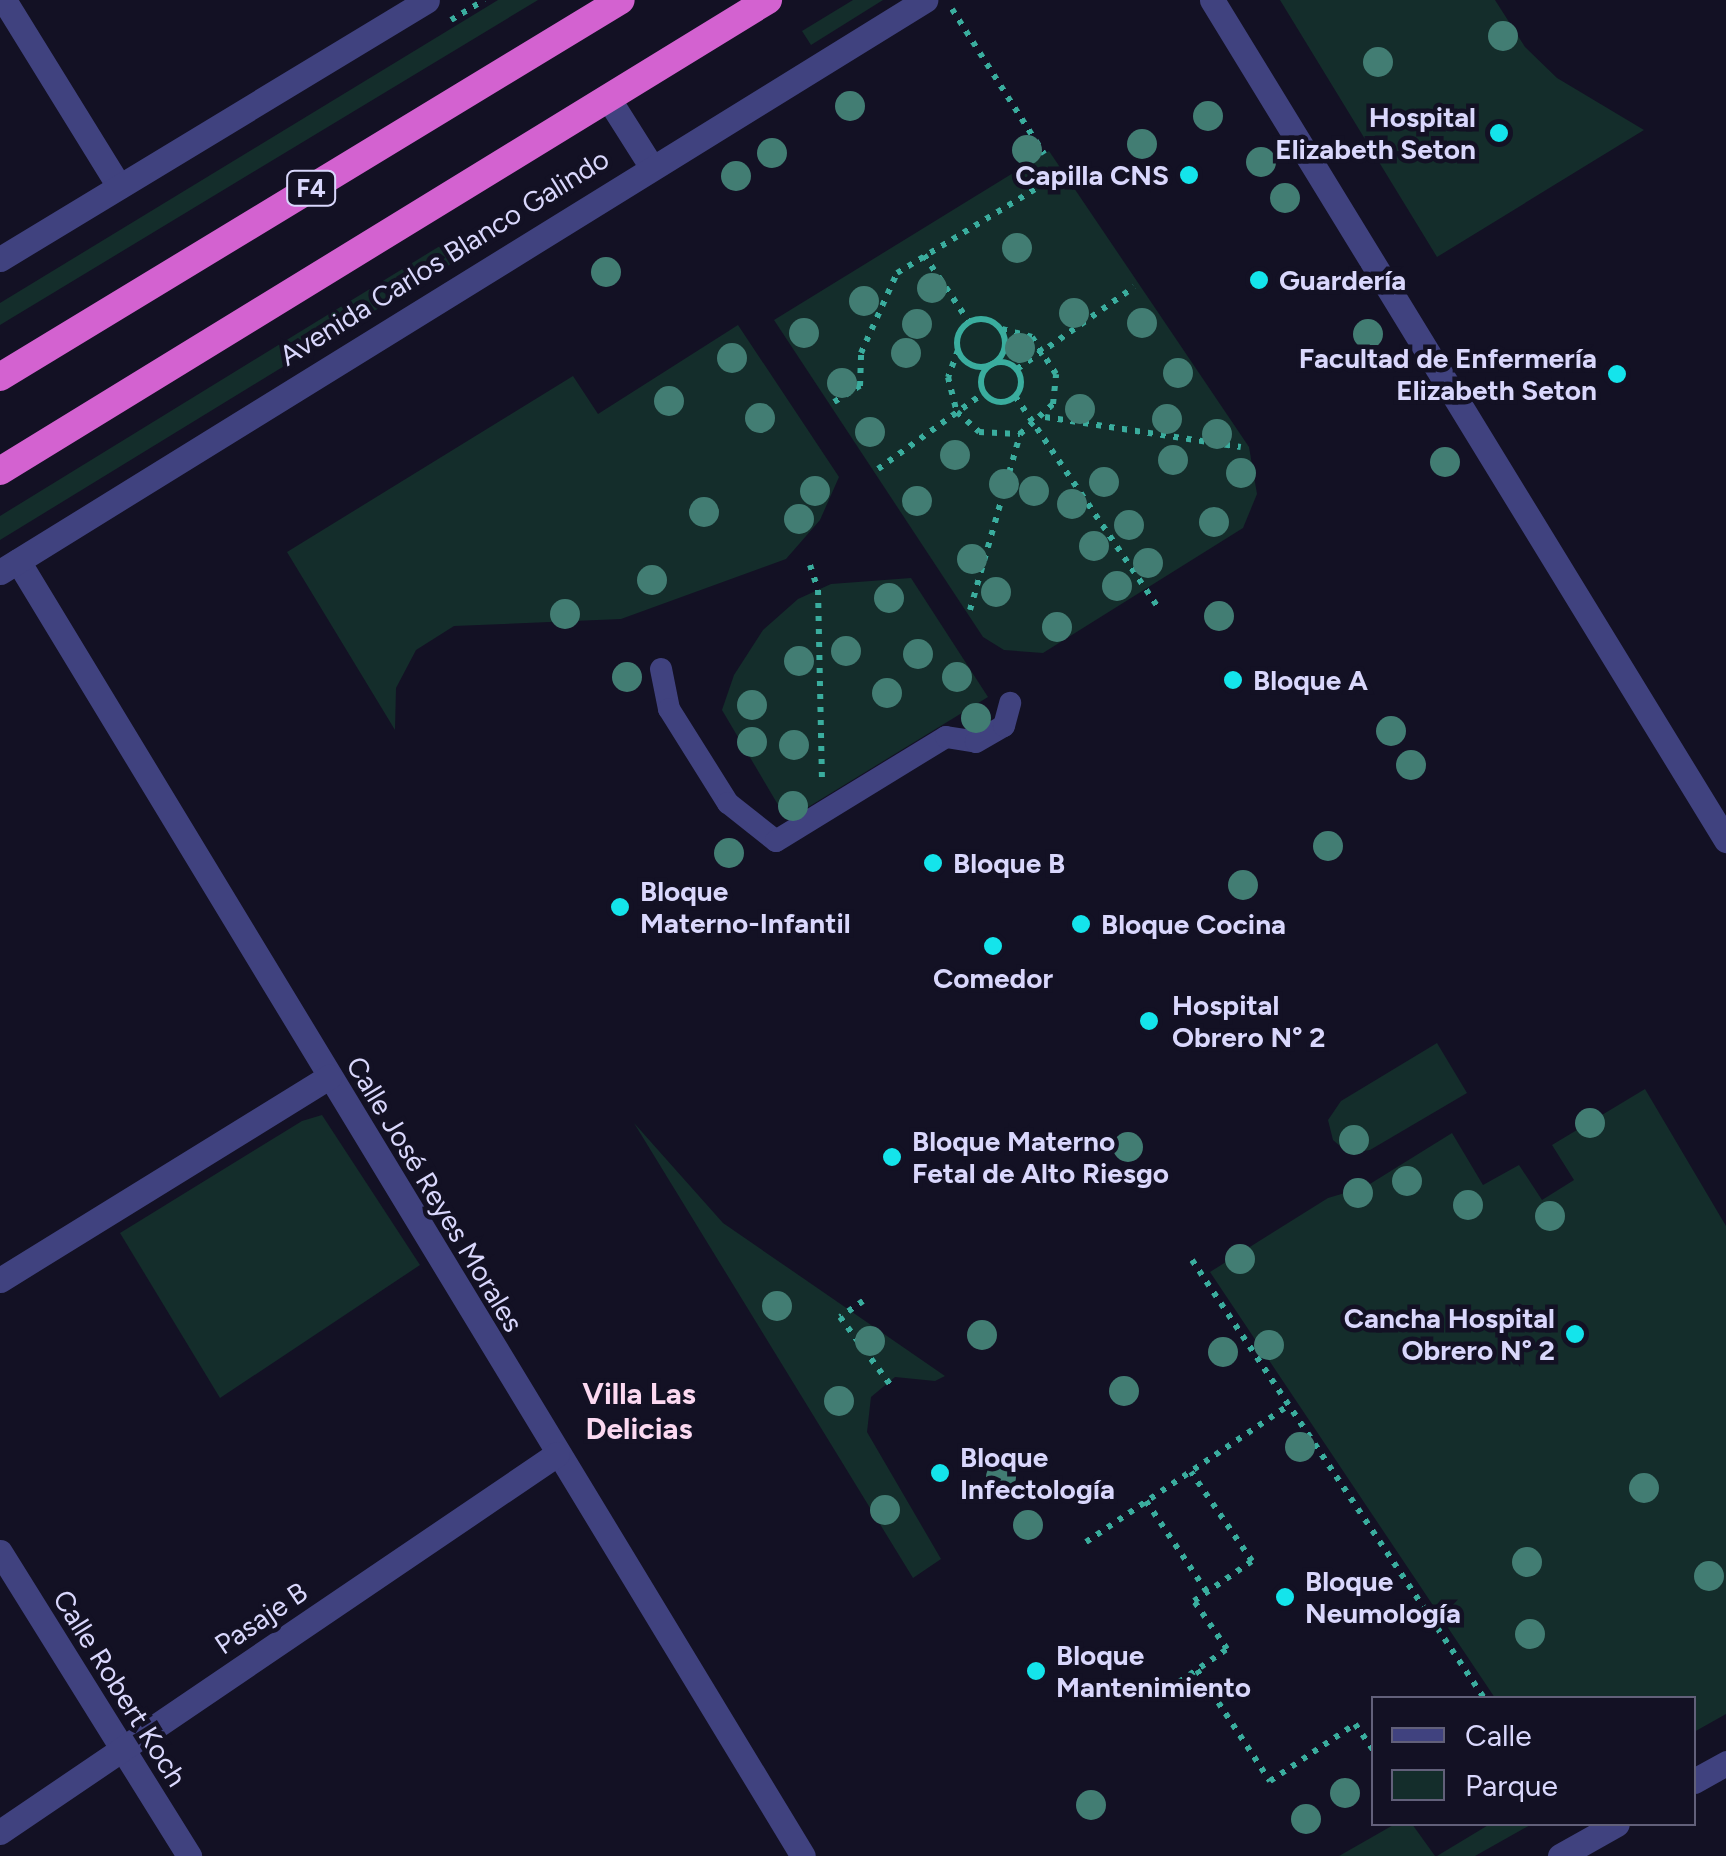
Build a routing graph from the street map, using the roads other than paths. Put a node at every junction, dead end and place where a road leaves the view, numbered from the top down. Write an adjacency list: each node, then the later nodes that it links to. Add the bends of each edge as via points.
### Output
1 (4, 0): 9 (street)
2 (427, 0): 9 (street)
3 (621, 0): 11 (highway, F4)
4 (768, 0): 7 (highway, Avenida Carlos Blanco Galindo)
5 (925, 0): 8 (street, Avenida Carlos Blanco Galindo)
6 (1212, 0): 16 (street)
7 (608, 98): 8 (street); 12 (highway, Avenida Carlos Blanco Galindo)
8 (651, 166): 13 (street, Avenida Carlos Blanco Galindo)
9 (119, 186): 10 (street)
10 (0, 259)
11 (0, 376)
12 (0, 471)
13 (9, 567): 17 (street, Calle José Reyes Morales)
14 (661, 669): 15 (lane, via 668,709 728,803 776,841 946,737 976,742 1004,726)
15 (1010, 703)
16 (1726, 840)
17 (328, 1077): 18 (street); 19 (street, Calle José Reyes Morales)
18 (0, 1280)
19 (557, 1454): 21 (street, Pasaje B); 27 (street, Calle José Reyes Morales)
20 (0, 1552): 21 (street, Calle Robert Koch)
21 (123, 1747): 25 (street, Pasaje B); 26 (street, Calle Robert Koch)
22 (1726, 1762): 23 (street)
23 (1696, 1780)
24 (1614, 1826): 28 (street)
25 (0, 1832)
26 (189, 1856)
27 (802, 1856)
28 (1560, 1856)

